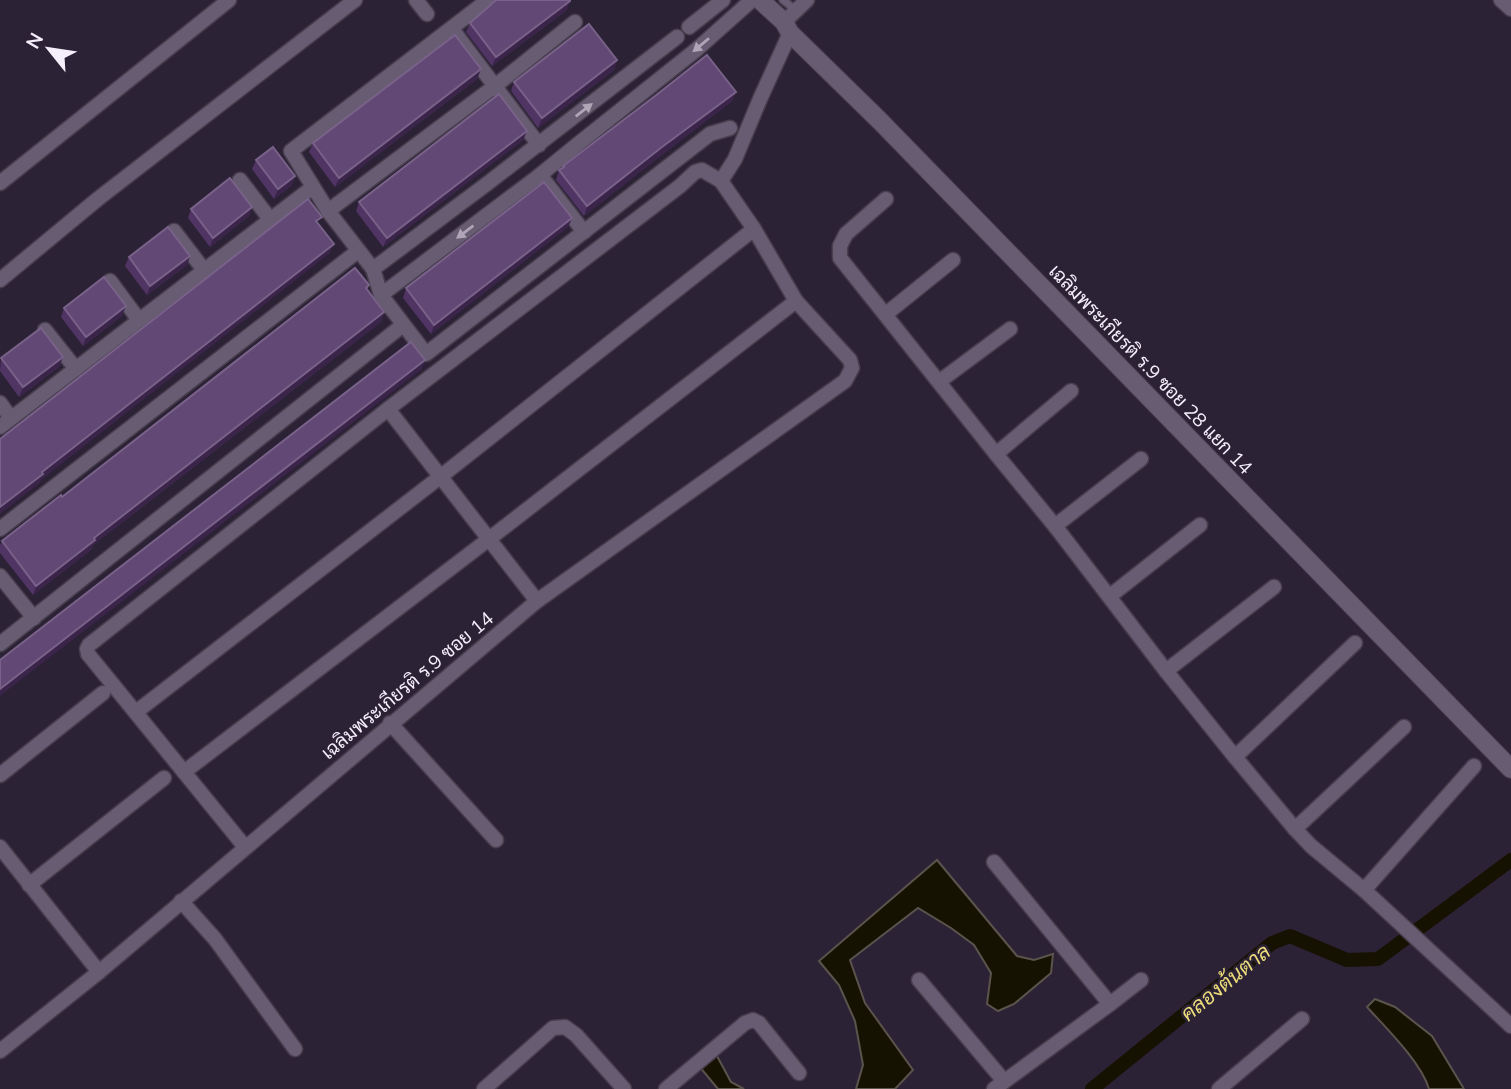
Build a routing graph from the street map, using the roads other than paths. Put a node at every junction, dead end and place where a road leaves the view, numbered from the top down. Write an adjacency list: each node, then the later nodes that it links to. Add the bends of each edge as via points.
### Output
1 (229, 0): 21 (street)
2 (355, 0): 35 (street)
3 (416, 0): 9 (street)
4 (488, 0): 12 (street)
5 (723, 0): 14 (street, one-way to 5)
6 (1501, 0): 8 (street)
7 (766, 2): 10 (street, เฉลิมพระเกียรติ ร.9 ซอย 28 แยก 14); 16 (street, one-way to 16, via 696,50)
8 (1511, 9)
9 (427, 14)
10 (795, 16): 20 (street, via 736,159); 71 (street, เฉลิมพระเกียรติ ร.9 ซอย 28 แยก 14, via 890,131)
11 (575, 22): 13 (street)
12 (452, 29): 13 (street); 23 (street, via 290,151)
13 (495, 86): 17 (street); 26 (street)
14 (564, 125): 16 (street); 17 (street)
15 (730, 128): 30 (street, via 710,134)
16 (578, 144): 18 (street)
17 (539, 145): 22 (street)
18 (540, 175): 25 (street); 30 (street)
19 (240, 180): 27 (street)
20 (722, 181): 28 (street); 48 (street, via 702,170 695,172)
21 (0, 183)
22 (488, 183): 25 (street); 33 (street)
23 (313, 187): 26 (street); 27 (street)
24 (886, 199): 39 (street, via 846,234 840,258)
25 (503, 204): 37 (street, one-way to 37)
26 (328, 211): 31 (street)
27 (270, 219): 34 (street)
28 (754, 229): 38 (street); 52 (street)
29 (174, 230): 34 (street)
30 (584, 232): 41 (street, via 426,354)
31 (358, 251): 33 (street); 55 (street)
32 (953, 260): 39 (street)
33 (373, 269): 37 (street)
34 (204, 270): 40 (street)
35 (0, 280)
36 (110, 281): 40 (street)
37 (381, 295): 41 (street)
38 (796, 301): 56 (street); 60 (street, เฉลิมพระเกียรติ ร.9 ซอย 14, via 850,360 852,368 845,381)
39 (886, 314): 45 (street)
40 (139, 320): 44 (street)
41 (403, 326): 61 (street)
42 (1010, 329): 45 (street)
43 (46, 330): 44 (street)
44 (76, 369): 49 (street)
45 (940, 382): 50 (street)
46 (1071, 391): 50 (street)
47 (0, 403): 49 (street)
48 (388, 409): 52 (street); 66 (street, via 89,645 88,654)
49 (6, 423)
50 (996, 454): 54 (street)
51 (1142, 459): 54 (street)
52 (440, 477): 56 (street); 66 (street)
53 (1200, 525): 59 (street)
54 (1055, 526): 59 (street)
55 (0, 528)
56 (489, 538): 60 (street); 72 (street)
57 (0, 576): 61 (street)
58 (1274, 587): 64 (street)
59 (1110, 596): 64 (street)
60 (537, 601): 67 (street, เฉลิมพระเกียรติ ร.9 ซอย 14)
61 (34, 618): 63 (street)
62 (1355, 643): 69 (street)
63 (0, 644)
64 (1166, 671): 69 (street)
65 (103, 693): 73 (street)
66 (136, 712): 72 (street)
67 (390, 723): 76 (street); 78 (street, เฉลิมพระเกียรติ ร.9 ซอย 14)
68 (1404, 727): 75 (street)
69 (1235, 757): 75 (street)
70 (1474, 766): 81 (street)
71 (1511, 769)
72 (184, 772): 78 (street)
73 (0, 775)
74 (164, 778): 80 (street)
75 (1295, 829): 81 (street)
76 (496, 840)
77 (0, 847): 80 (street)
78 (245, 847): 82 (street, เฉลิมพระเกียรติ ร.9 ซอย 14)
79 (994, 862): 86 (street)
80 (29, 885): 83 (street)
81 (1364, 890): 88 (street)
82 (181, 901): 83 (street, เฉลิมพระเกียรติ ร.9 ซอย 14); 89 (street, via 215,939)
83 (99, 972): 90 (street, เฉลิมพระเกียรติ ร.9 ซอย 14)
84 (919, 980): 92 (street)
85 (1141, 981): 86 (street)
86 (1110, 1004): 92 (street)
87 (1302, 1019): 96 (street)
88 (1511, 1026)
89 (295, 1049)
90 (0, 1051)
91 (799, 1073): 95 (street, via 753,1020)
92 (999, 1085)
93 (484, 1089): 94 (street, via 553,1028 565,1027)
94 (624, 1089)
95 (666, 1089)
96 (1219, 1089)

